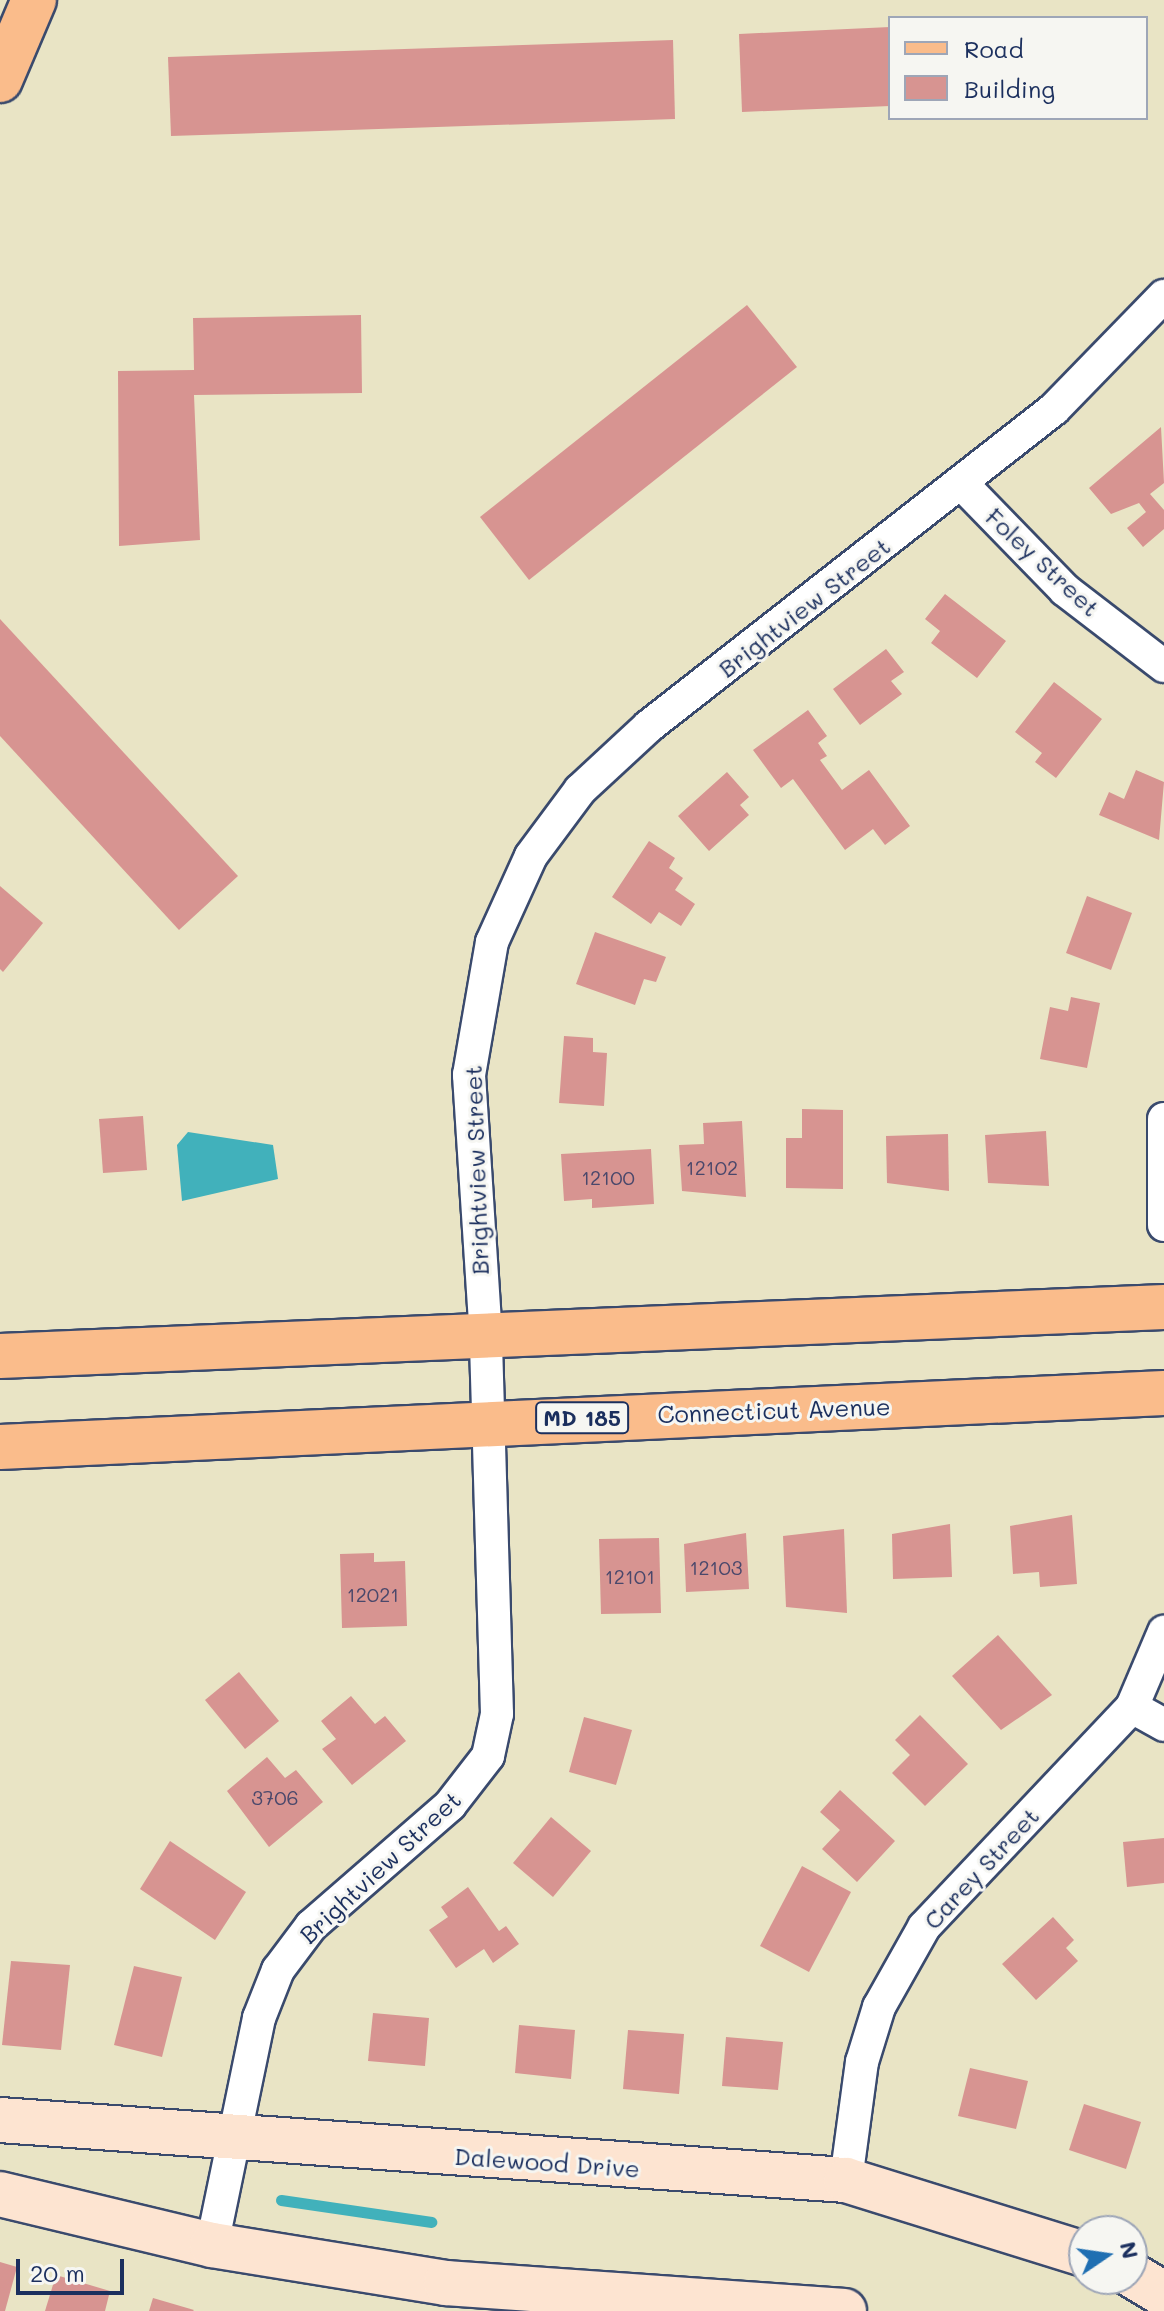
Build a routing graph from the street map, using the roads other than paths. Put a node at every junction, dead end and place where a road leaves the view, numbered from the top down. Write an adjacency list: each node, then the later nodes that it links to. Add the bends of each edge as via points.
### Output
1 (34, 0): 2 (main road)
2 (0, 80)
3 (1164, 296): 4 (street, Brightview Street, via 1054,409)
4 (963, 485): 5 (street, Foley Street, via 1065,590); 9 (street, Brightview Street, via 649,726 580,790 531,856 492,942 469,1075)
5 (1164, 666)
6 (1164, 1119): 7 (street)
7 (1164, 1225)
8 (1164, 1307): 9 (main road)
9 (486, 1338): 10 (main road); 12 (street, Brightview Street)
10 (0, 1356)
11 (1164, 1393): 12 (main road, Connecticut Avenue / MD 185)
12 (488, 1422): 13 (main road, Connecticut Avenue / MD 185); 18 (street, Brightview Street, via 497,1714 488,1756 450,1805 311,1926 278,1970 259,2018)
13 (0, 1447)
14 (1164, 1632): 15 (street, Carey Street)
15 (1132, 1707): 16 (street); 19 (street, Carey Street, via 924,1927 879,2007 862,2062)
16 (1164, 1725)
17 (0, 2120): 18 (street, Dalewood Drive)
18 (234, 2137): 19 (street, Dalewood Drive); 21 (street, Brightview Street)
19 (846, 2180): 22 (street, Dalewood Drive)
20 (0, 2194): 21 (street)
21 (212, 2245): 23 (street, via 446,2283)
22 (1068, 2249)
23 (844, 2311)

